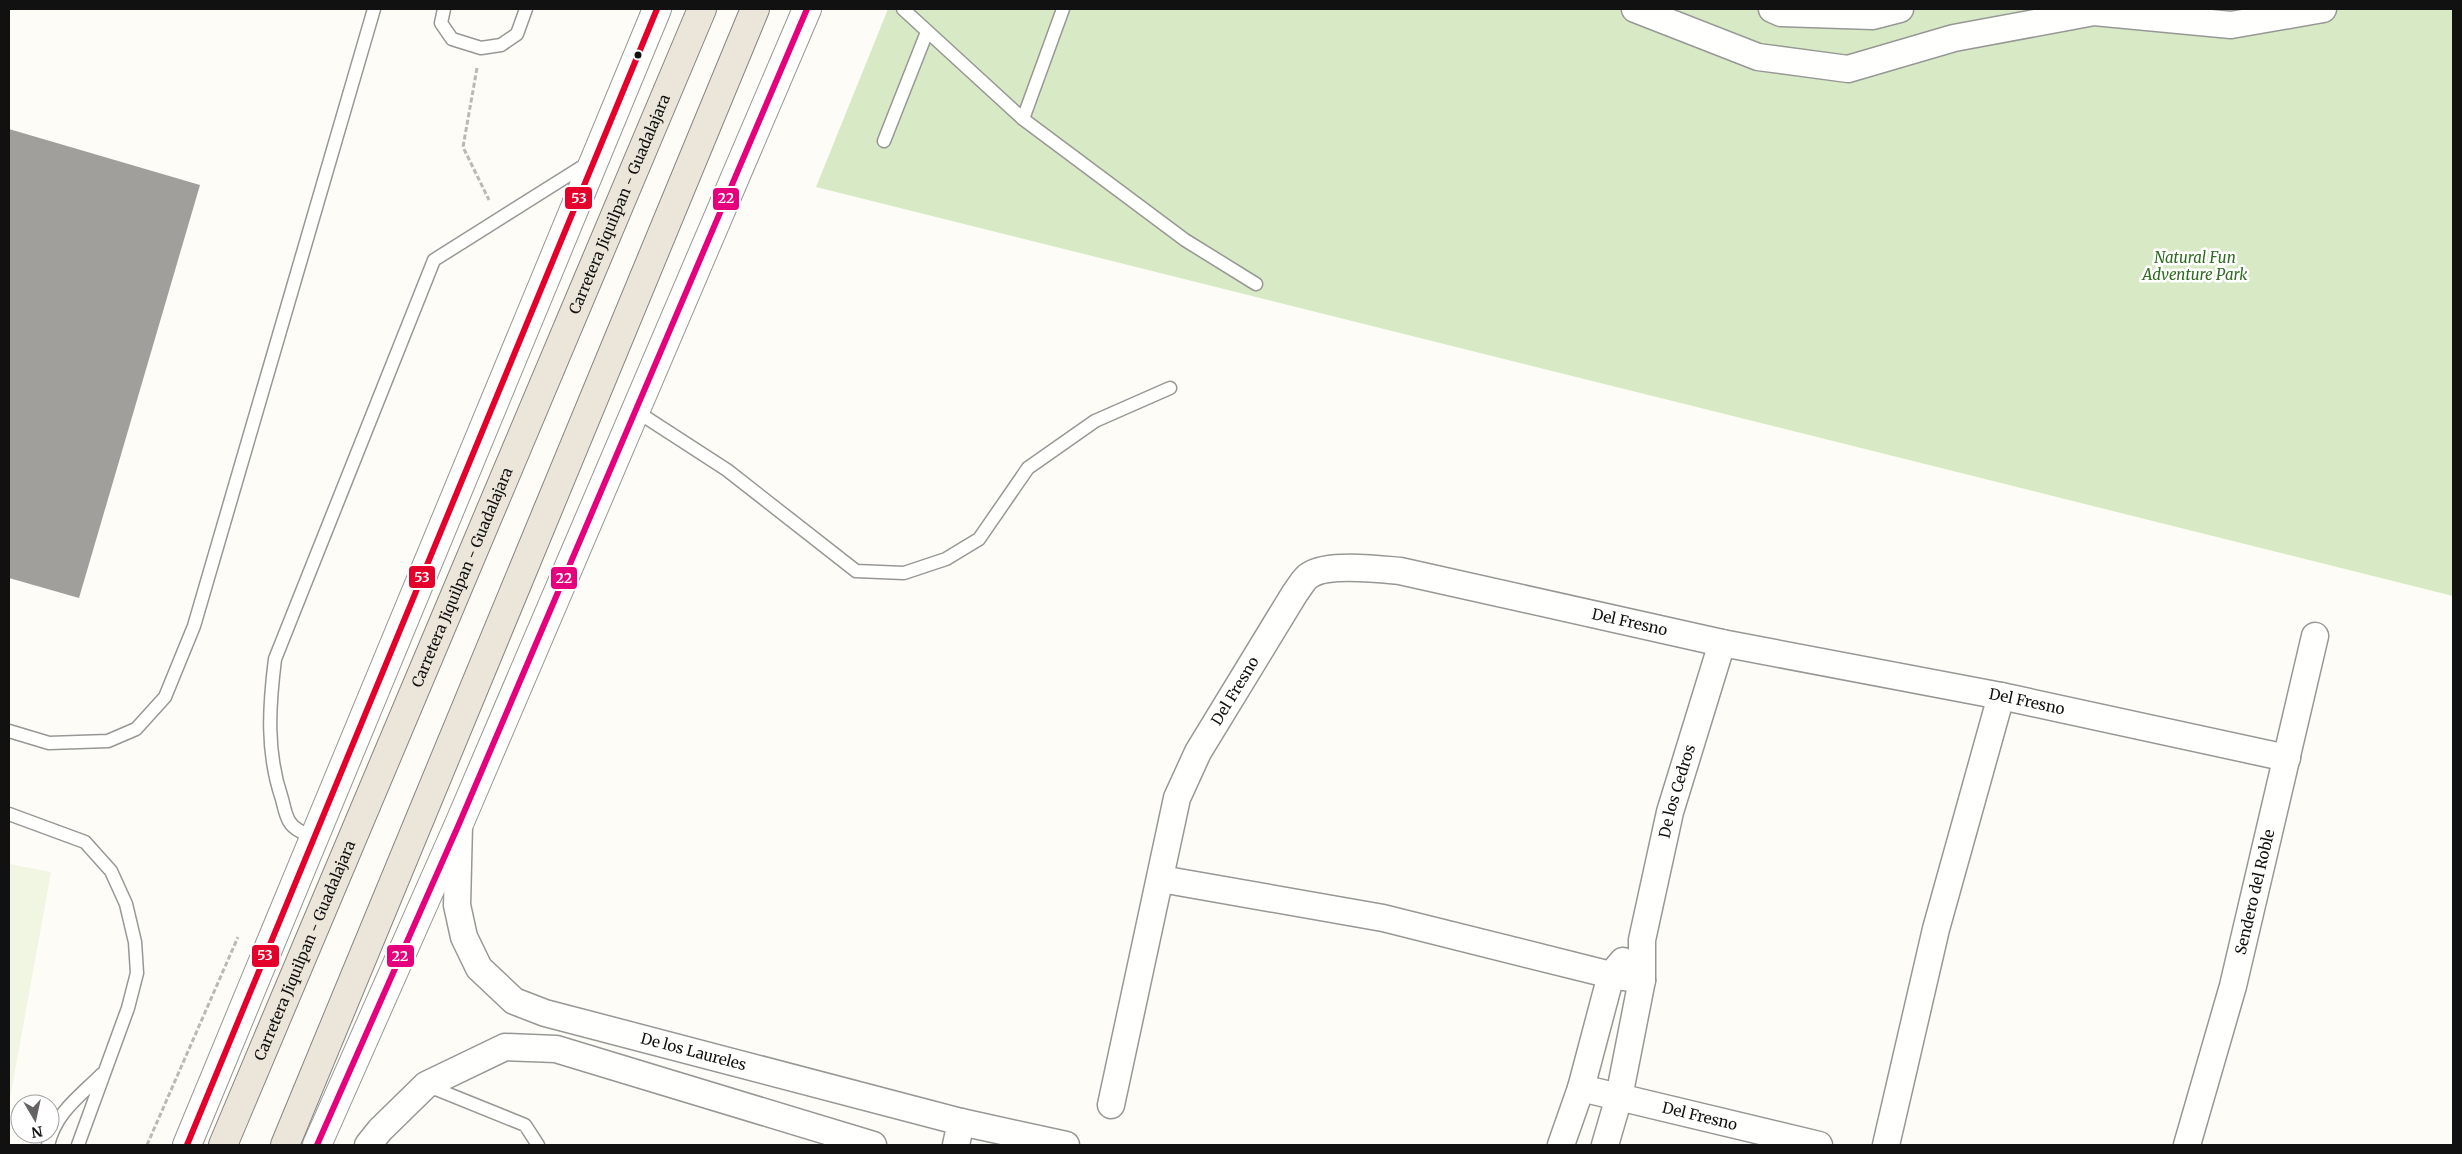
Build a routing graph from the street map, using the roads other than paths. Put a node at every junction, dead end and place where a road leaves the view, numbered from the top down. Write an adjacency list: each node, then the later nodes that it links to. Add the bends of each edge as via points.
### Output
1 (374, 9): 24 (lane, via 194,626 165,697 136,729 108,742 49,743)
2 (444, 9): 3 (lane, via 441,23 452,38 481,48 501,45 517,34)
3 (526, 9)
4 (657, 9): 17 (street)
5 (702, 9): 46 (highway, Carretera Jiquilpan - Guadalajara)
6 (755, 9): 47 (highway)
7 (807, 9): 20 (street)
8 (903, 9): 14 (lane)
9 (1063, 9): 15 (lane)
10 (1635, 9): 13 (street, via 1758,57 1848,69 1954,38 2094,12 2231,25)
11 (1772, 9): 12 (street, via 1781,13 1874,16)
12 (1900, 9)
13 (2323, 9)
14 (927, 32): 15 (lane); 16 (lane)
15 (1023, 119): 18 (lane, via 1185,240)
16 (884, 141)
17 (594, 160): 28 (street); 28 (lane, via 434,260 275,658 269,726 274,777 289,822)
18 (1256, 284)
19 (1170, 388): 20 (lane, via 1095,421 1028,468 979,539 946,560 904,573 856,571 727,470)
20 (636, 411): 27 (street)
21 (2315, 636): 25 (street, Sendero del Roble)
22 (1722, 643): 23 (street, Del Fresno); 29 (street, Del Fresno, via 1400,571 1367,567 1310,574 1295,593 1198,752 1177,798); 30 (street, De los Cedros, via 1670,812)
23 (2001, 696): 25 (street, Del Fresno); 56 (street, via 1936,929)
24 (9, 731)
25 (2287, 758): 57 (street, Sendero del Roble, via 2233,986)
26 (9, 814): 36 (lane, via 85,842 111,870 126,904 135,942 137,973)
27 (459, 824): 33 (street, De los Laureles, via 457,905 464,938 479,968 514,1001); 48 (street)
28 (314, 837): 45 (street)
29 (1161, 879): 31 (street, via 1383,918); 41 (street, Del Fresno)
30 (1642, 940): 31 (street, De los Cedros); 32 (street, De los Cedros)
31 (1611, 975): 32 (street); 38 (street, De los Cedros)
32 (1642, 980): 39 (street, De los Cedros)
33 (545, 1013): 34 (street); 35 (street, De los Laureles)
34 (538, 1048): 37 (street, via 504,1047); 40 (street, via 556,1049)
35 (732, 1062): 40 (street); 42 (street, De los Laureles)
36 (104, 1073): 43 (lane, via 60,1114); 44 (lane)
37 (426, 1086): 49 (street); 50 (lane, via 525,1125)
38 (1581, 1088): 39 (street, Del Fresno); 53 (street, De los Cedros)
39 (1619, 1097): 54 (street, De los Cedros); 55 (street, Del Fresno)
40 (721, 1099): 51 (street)
41 (1111, 1104)
42 (958, 1134): 52 (street, De los Laureles)
43 (48, 1145)
44 (78, 1145)
45 (187, 1145)
46 (223, 1145)
47 (285, 1145)
48 (318, 1145)
49 (368, 1145)
50 (538, 1145)
51 (873, 1145)
52 (1066, 1145)
53 (1562, 1145)
54 (1605, 1145)
55 (1819, 1145)
56 (1886, 1145)
57 (2187, 1145)

